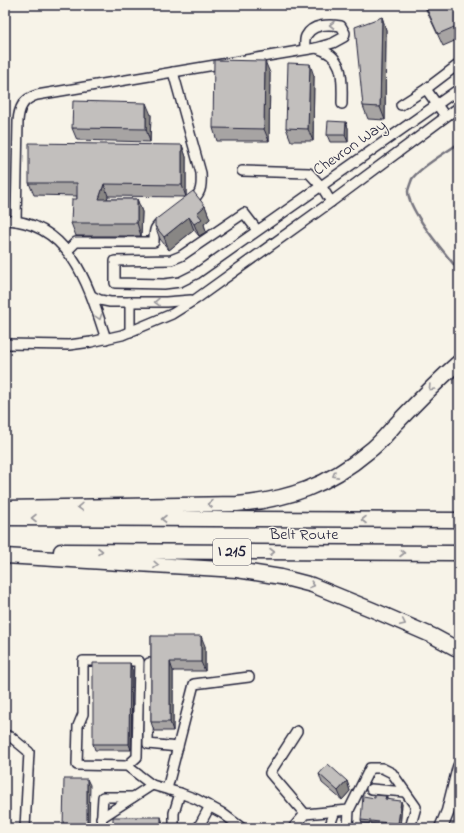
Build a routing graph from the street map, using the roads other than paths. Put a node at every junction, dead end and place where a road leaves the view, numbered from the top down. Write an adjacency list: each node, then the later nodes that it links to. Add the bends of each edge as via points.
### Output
1 (316, 48): 2 (street); 2 (street, one-way to 2, via 344,38 346,32 341,26 319,26 305,37); 7 (street, via 331,55 342,73)
2 (305, 49): 4 (street)
3 (459, 64): 5 (street)
4 (173, 72): 15 (street, via 201,181 197,197); 18 (street, via 29,98 22,105 18,121)
5 (426, 89): 8 (street); 9 (street)
6 (459, 89): 9 (street, Chevron Way)
7 (342, 104)
8 (401, 105)
9 (436, 105): 11 (street); 13 (street, Chevron Way)
10 (459, 107): 11 (street)
11 (445, 116): 14 (street)
12 (242, 171): 13 (street, via 309,173)
13 (322, 187): 14 (street); 19 (street, Chevron Way)
14 (331, 202): 22 (street)
15 (183, 208)
16 (170, 216): 20 (street, via 157,225 154,230 154,242 76,242)
17 (5, 220): 18 (street)
18 (16, 222): 20 (street, via 34,226)
19 (257, 230): 19 (street, Chevron Way, via 196,274 180,282 115,283 115,261 171,260 181,256 244,212)
20 (67, 251): 21 (street, via 80,269)
21 (92, 296): 23 (street, via 110,302); 25 (street, one-way to 25)
22 (196, 299): 23 (street, one-way to 23); 24 (street, via 172,314)
23 (130, 302): 24 (street)
24 (130, 332): 25 (street)
25 (106, 339): 26 (street, via 69,345)
26 (5, 344)
27 (459, 362): 28 (highway, one-way to 28, via 369,452 316,486 290,496 237,504)
28 (5, 508)
29 (5, 518): 30 (highway, Belt Route / I 215, one-way to 29)
30 (459, 520)
31 (5, 550): 32 (highway, Belt Route / I 215, one-way to 32)
32 (459, 553)
33 (5, 556): 34 (highway, one-way to 34, via 237,570 274,575 312,585)
34 (433, 636): 35 (highway); 36 (highway)
35 (459, 642)
36 (459, 650)
37 (149, 663): 41 (street, via 148,744)
38 (250, 677): 41 (street, via 194,684)
39 (297, 731): 53 (street, via 270,773)
40 (5, 735): 55 (street, via 29,752)
41 (178, 747): 45 (street)
42 (127, 766): 42 (street, via 77,765 78,726 83,714 84,661 139,661 137,757); 44 (street)
43 (459, 767): 64 (main road)
44 (152, 785): 45 (street); 49 (street)
45 (168, 789): 48 (street)
46 (371, 789): 47 (street)
47 (405, 792): 51 (street, via 392,773 382,768 370,768); 63 (street, via 416,807)
48 (180, 793): 50 (street); 57 (street, via 174,813)
49 (133, 797): 54 (street); 54 (street, via 103,797)
50 (210, 806): 58 (street); 59 (street)
51 (349, 810): 52 (street); 62 (street)
52 (335, 811): 53 (street); 61 (street)
53 (305, 814): 60 (street)
54 (101, 818): 56 (street)
55 (25, 828)
56 (101, 828)
57 (174, 828)
58 (198, 828)
59 (242, 828)
60 (292, 828)
61 (329, 828)
62 (348, 828)
63 (410, 828)
64 (441, 828)

